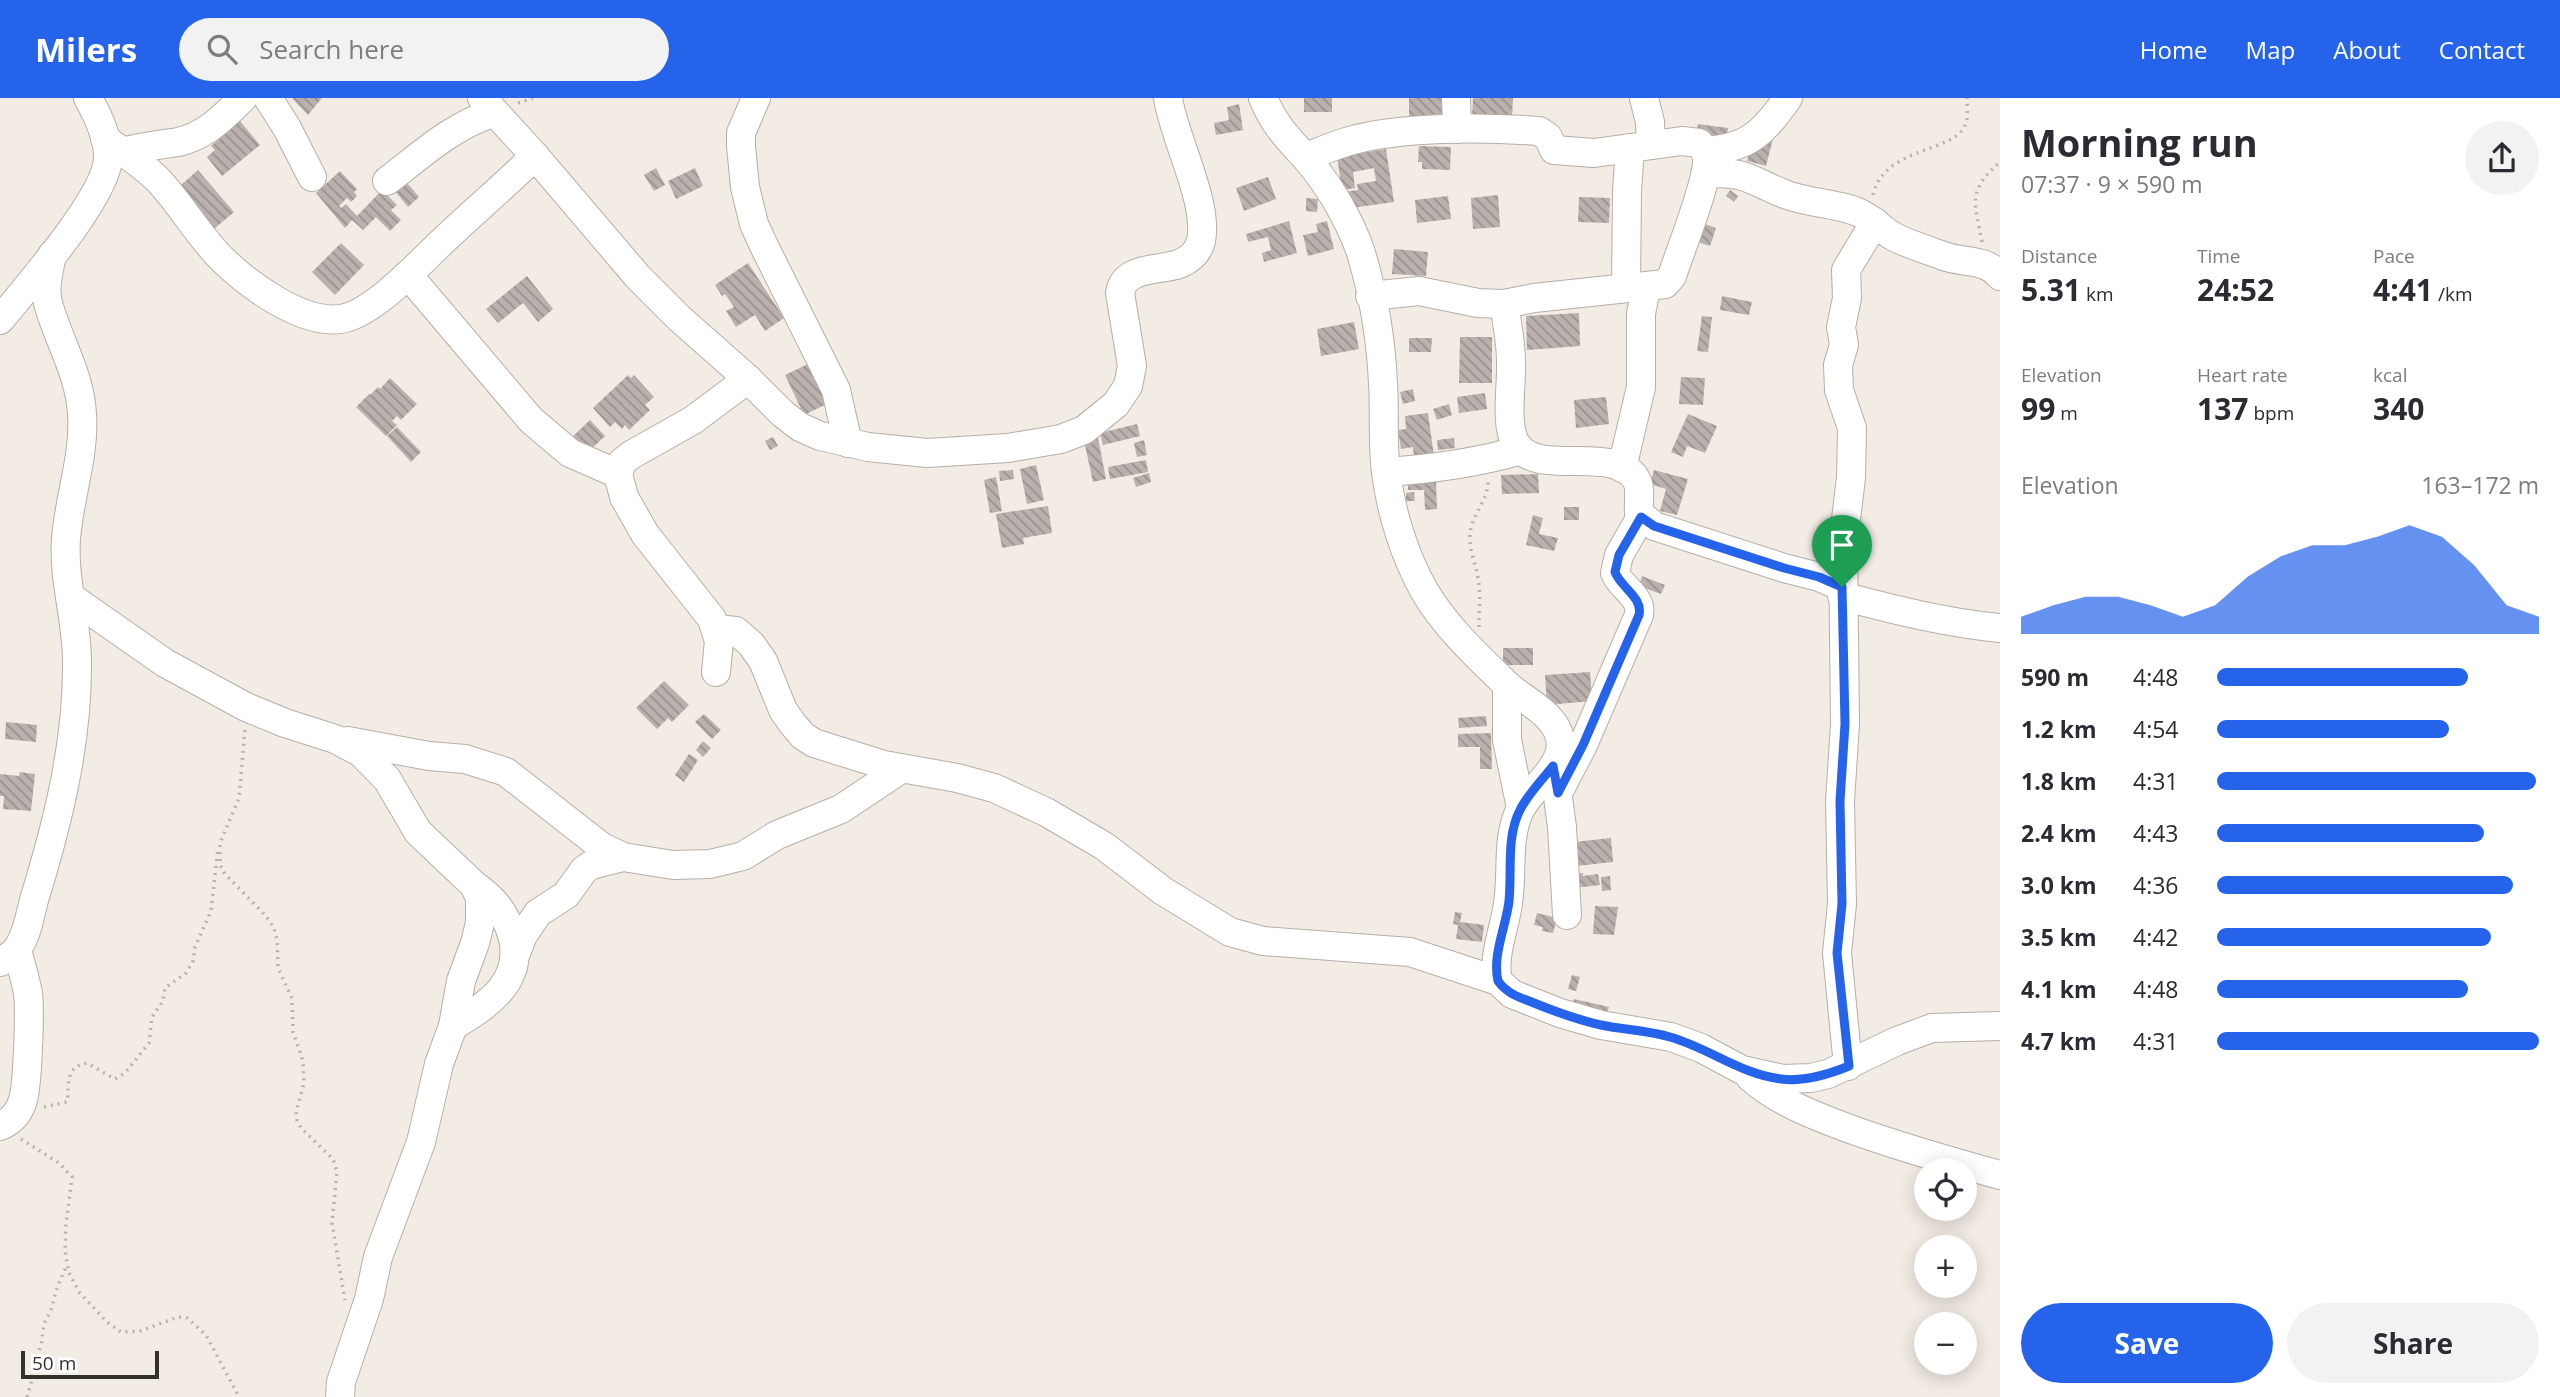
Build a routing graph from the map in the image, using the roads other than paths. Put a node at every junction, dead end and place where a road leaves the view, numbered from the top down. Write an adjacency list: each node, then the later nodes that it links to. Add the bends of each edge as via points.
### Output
1 (88, 98): 12 (street)
2 (243, 98): 12 (street, via 193,138 140,147)
3 (268, 98): 17 (street)
4 (757, 98): 28 (street, via 741,133 745,187 754,224 836,390)
5 (1168, 98): 28 (street, via 1194,189 1201,241 1188,260 1134,274 1121,286 1132,366 1128,386 1116,404 1084,430 1008,448 928,453)
6 (1263, 98): 15 (street, via 1278,128)
7 (1456, 98): 11 (street)
8 (1644, 98): 13 (street, via 1650,122)
9 (1788, 98): 16 (street, via 1750,139)
10 (488, 105): 14 (street); 18 (street)
11 (1457, 128): 13 (street, via 1539,131 1554,150 1576,154); 15 (street, via 1379,135)
12 (114, 145): 20 (street, via 98,189); 22 (street, via 160,182 211,248 240,276 301,313 344,319)
13 (1641, 147): 16 (street, via 1693,141 1699,143); 23 (street, via 1627,191)
14 (535, 156): 22 (street); 27 (street, via 638,277)
15 (1306, 158): 24 (street, via 1349,224)
16 (1705, 163): 19 (street, via 1720,172 1750,176 1787,195 1843,207); 23 (street, via 1670,280)
17 (312, 177)
18 (387, 181)
19 (1872, 220): 21 (street, via 1894,237); 34 (street, via 1845,275 1839,390 1852,428)
20 (52, 255): 26 (street); 35 (street, via 48,302 75,377 83,415 66,539)
21 (1993, 270)
22 (409, 276): 32 (street, via 531,420 570,453)
23 (1636, 287): 25 (street); 30 (street, via 1641,314 1641,387)
24 (1370, 296): 25 (street, via 1419,291); 31 (street, via 1383,380)
25 (1504, 304): 29 (street, via 1510,335 1512,435)
26 (0, 320)
27 (748, 379): 28 (street, via 800,427); 32 (street, via 693,420 631,454)
28 (848, 443)
29 (1521, 450): 30 (street, via 1539,458); 31 (street, via 1485,460)
30 (1622, 468): 33 (street, via 1639,483)
31 (1386, 472): 39 (street, via 1397,522 1420,582 1446,621)
32 (618, 474): 37 (street, via 624,497 645,534 705,607)
33 (1641, 517): 34 (street, via 1654,526 1819,577); 42 (street, via 1619,555 1615,572 1641,607 1639,615 1583,745)
34 (1842, 591): 36 (street, via 1915,616); 52 (street, via 1845,724 1837,953)
35 (72, 598): 40 (street, via 165,663 246,706); 48 (street, via 78,658 70,754 26,930)
36 (2000, 628)
37 (717, 629): 38 (street); 41 (street, via 736,631 751,645 763,661 783,710 803,736)
38 (716, 672)
39 (1507, 686): 42 (street, via 1555,726 1561,746); 43 (street, via 1507,740)
40 (335, 739): 44 (street, via 465,759 506,772 603,847); 45 (street, via 371,761 418,832)
41 (901, 769): 44 (street, via 841,808 777,835 743,856 688,865); 49 (street, via 994,788 1046,811 1230,932 1263,941 1409,952)
42 (1556, 779): 43 (street); 46 (street)
43 (1521, 808): 49 (street, via 1510,857)
44 (623, 856): 47 (street, via 584,870 566,895 538,913)
45 (474, 885): 47 (street, via 504,915); 50 (street, via 480,898 480,923 461,981)
46 (1567, 915)
47 (516, 953): 50 (street, via 514,968 501,989)
48 (8, 956): 54 (street, via 24,974 29,1004 25,1092)
49 (1498, 981): 53 (street, via 1512,994 1560,1013 1671,1037)
50 (453, 1026): 56 (street, via 421,1142 378,1257)
51 (2000, 1026): 52 (street, via 1932,1028)
52 (1849, 1066): 53 (street, via 1819,1076 1783,1079)
53 (1742, 1070): 55 (street, via 1822,1119)
54 (7, 1121)
55 (2000, 1175)
56 (340, 1397)

